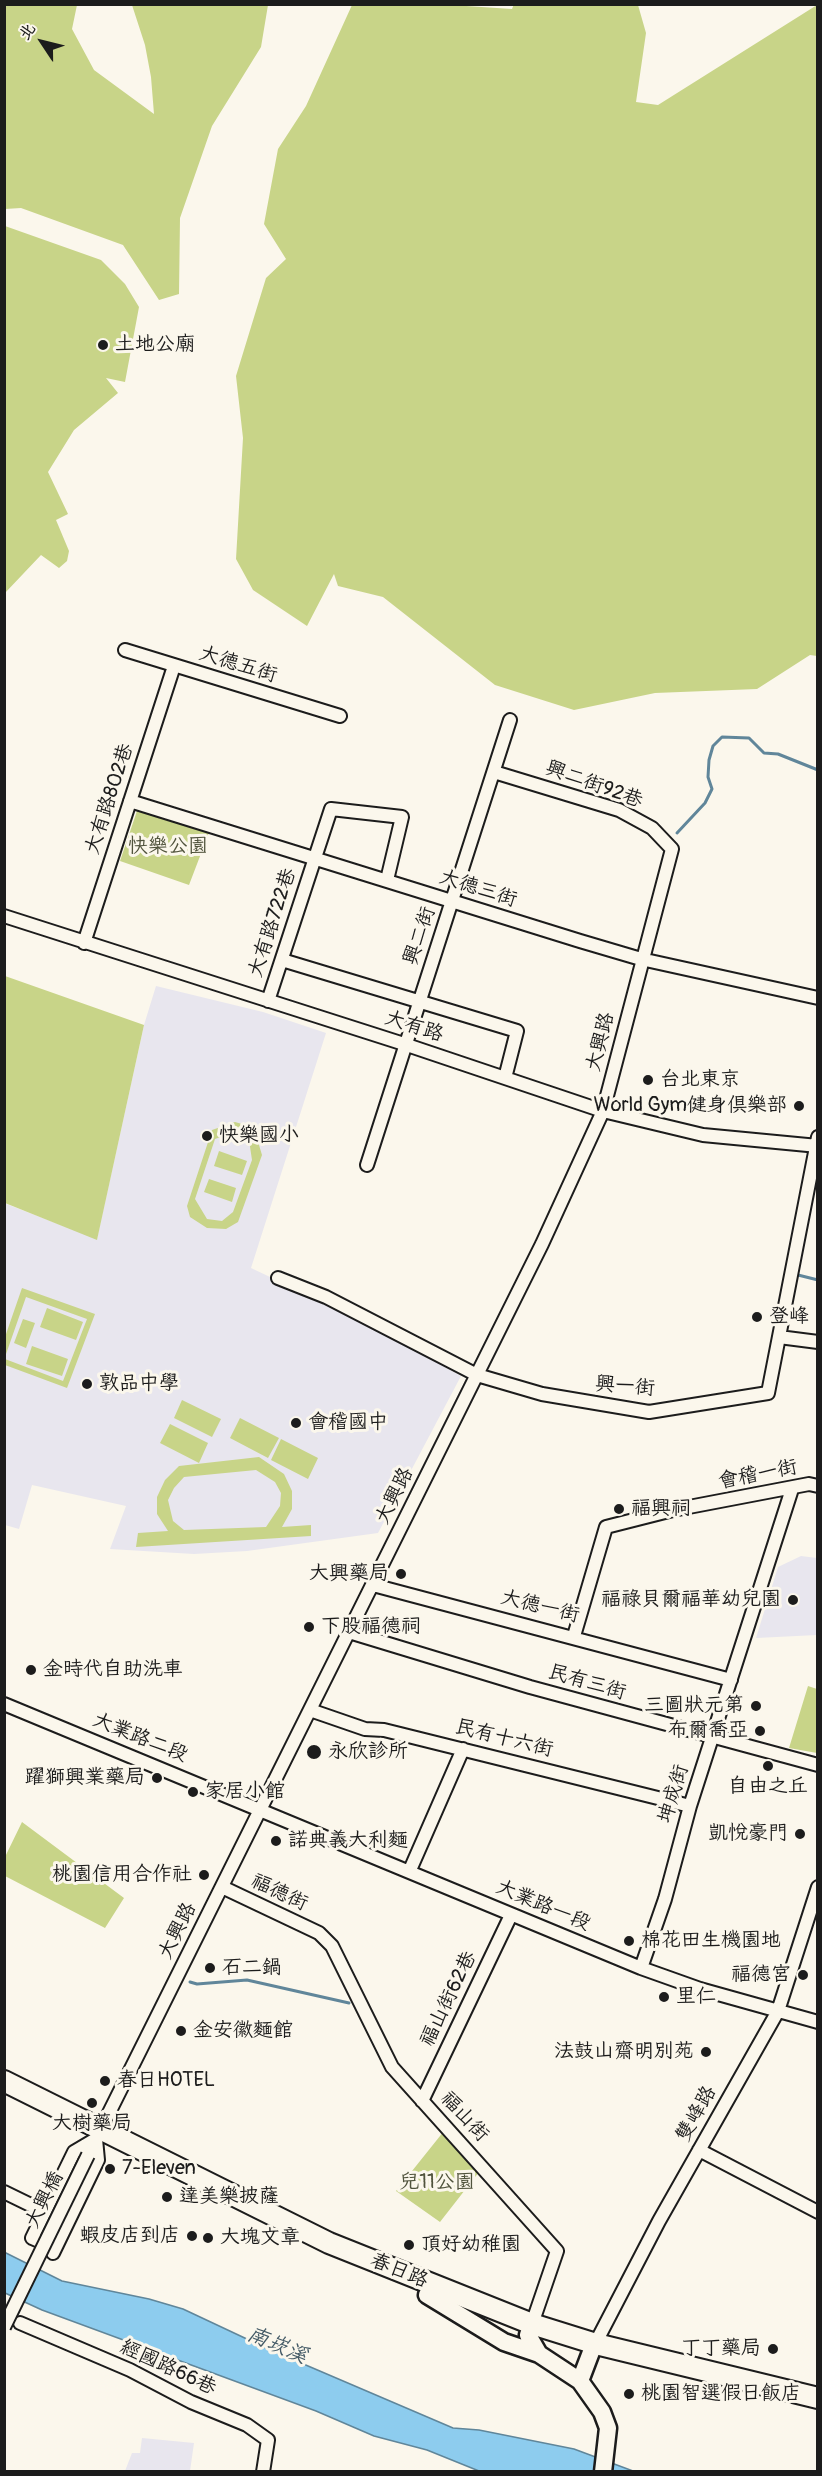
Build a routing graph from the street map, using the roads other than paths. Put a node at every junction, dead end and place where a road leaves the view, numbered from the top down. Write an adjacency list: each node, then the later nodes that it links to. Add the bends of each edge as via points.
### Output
1 (125, 650): 2 (street, 大德五街)
2 (174, 666): 3 (street, 大德五街); 6 (street, 大有路802巷)
3 (340, 716)
4 (510, 720): 5 (street, 興二街)
5 (494, 772): 7 (street, 興二街92巷, via 619,810 651,828); 10 (street, 興二街)
6 (130, 801): 8 (street, 大德三街); 12 (street, 大有路802巷)
7 (672, 849): 13 (street, 大興路)
8 (315, 857): 9 (street, 大德三街); 9 (street, 大有路722巷, via 331,809 402,817); 14 (street, 大有路722巷)
9 (387, 880): 10 (street, 大德三街)
10 (453, 900): 13 (street, 大德三街); 17 (street, 興二街)
11 (4, 916): 12 (street, 大有路)
12 (84, 943): 16 (street, 大有路)
13 (641, 959): 15 (street, 大德三街); 20 (street, 大興路)
14 (282, 960): 16 (street, 大有路722巷); 17 (street)
15 (818, 998)
16 (268, 1001): 18 (street, 大有路)
17 (418, 1001): 18 (street, 興二街); 19 (street, via 518,1031)
18 (404, 1044): 19 (street, 大有路); 22 (street, 興二街)
19 (505, 1078): 20 (street, 大有路)
20 (603, 1111): 21 (street, 大有路, via 703,1135); 26 (street, 大興路)
21 (817, 1143): 24 (street, 興一街)
22 (367, 1165)
23 (278, 1278): 26 (street, 興一街, via 327,1297)
24 (779, 1338): 25 (street); 26 (street, 興一街, via 768,1393 649,1412 561,1398)
25 (818, 1342)
26 (477, 1375): 29 (street, 大興路)
27 (818, 1486): 28 (street, 會稽一街, via 809,1484)
28 (792, 1489): 31 (street, 會稽一街, via 673,1510 606,1527); 32 (street, 坤成街)
29 (372, 1585): 30 (street, 大興路); 31 (street, 大德一街)
30 (349, 1632): 34 (street, 大興路); 35 (street, 民有三街)
31 (574, 1636): 32 (street, 大德一街)
32 (731, 1680): 35 (street, 坤成街)
33 (4, 1704): 39 (street, 大業路二段)
34 (310, 1710): 36 (street, 民有十六街, via 365,1729); 39 (street, 大興路)
35 (712, 1738): 37 (street, 民有三街); 38 (street, 坤成街)
36 (463, 1749): 38 (street, 民有十六街); 40 (street)
37 (818, 1765)
38 (690, 1806): 45 (street, 坤成街)
39 (261, 1809): 40 (street, 大業路一段); 41 (street, 大興路)
40 (410, 1870): 43 (street, 大業路一段)
41 (222, 1887): 44 (street, 福德街); 51 (street, 大興路)
42 (818, 1887): 46 (street, 雙峰路)
43 (511, 1915): 45 (street, 大業路一段); 50 (street, 福山街62巷)
44 (319, 1933): 50 (street, 福山街, via 332,1946 392,2067)
45 (641, 1968): 46 (street, 大業路一段)
46 (778, 2011): 47 (street, 大業路一段); 52 (street, 雙峰路)
47 (818, 2022)
48 (4, 2081): 51 (main road, 春日路)
49 (4, 2094): 51 (main road, 春日路)
50 (422, 2101): 59 (street, 福山街, via 557,2252)
51 (95, 2141): 54 (street, via 74,2152); 54 (street, via 98,2160 54,2250 32,2238); 56 (main road, 春日路, via 323,2253); 58 (street, 大興橋, bridge); 59 (main road, 春日路)
52 (699, 2150): 55 (street); 60 (street, 雙峰路)
53 (4, 2192): 54 (street)
54 (45, 2212)
55 (818, 2212)
56 (427, 2295): 59 (main road, 春日路); 61 (street, via 504,2342)
57 (20, 2323): 65 (street, 經國路66巷, via 247,2425 268,2440)
58 (4, 2327)
59 (530, 2330): 60 (main road, 春日路); 61 (street)
60 (594, 2348): 62 (street); 63 (main road, 春日路); 64 (main road, 春日路)
61 (539, 2354): 62 (street)
62 (580, 2380): 66 (street, via 608,2428)
63 (818, 2398)
64 (818, 2409)
65 (263, 2472)
66 (603, 2472)

